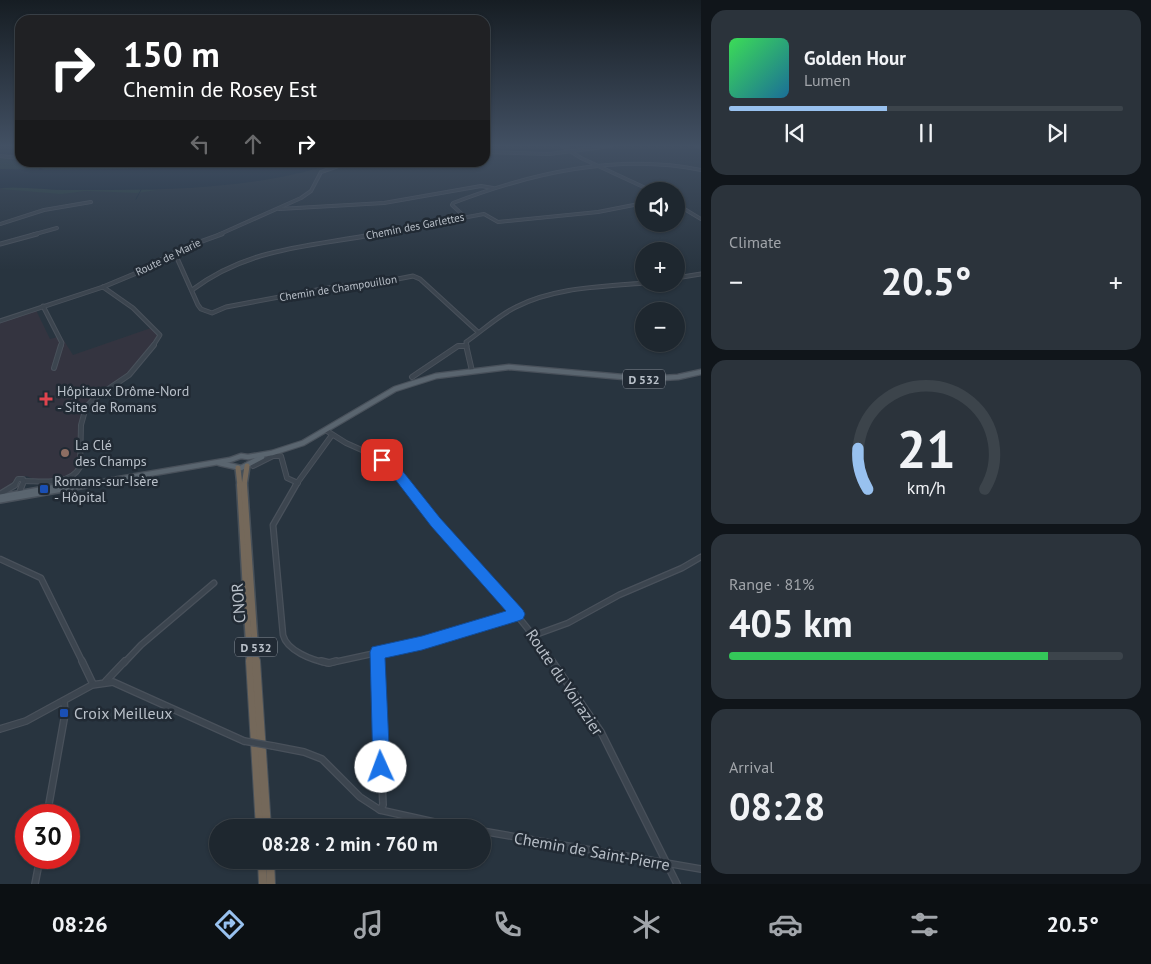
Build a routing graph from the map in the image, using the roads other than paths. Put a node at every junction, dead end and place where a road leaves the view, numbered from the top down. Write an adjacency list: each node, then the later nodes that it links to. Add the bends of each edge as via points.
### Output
1 (313, 187): 7 (street, Route de Marie, via 307,195)
2 (474, 187): 7 (street, via 384,203)
3 (489, 187): 4 (street)
4 (493, 188): 9 (street, via 452,203)
5 (91, 202): 11 (street, via 26,212)
6 (635, 205): 9 (street, Chemin des Garlettes, via 598,212 498,222 487,215)
7 (274, 209): 14 (street, Route de Marie)
8 (685, 209): 10 (street)
9 (465, 217): 19 (street, Chemin des Garlettes, via 276,251 241,262 211,276)
10 (701, 219)
11 (0, 224)
12 (57, 228): 13 (street)
13 (0, 244)
14 (183, 248): 18 (street, Route de Marie, via 139,272); 19 (street, Chemin de Champouillon, via 177,258)
15 (701, 274): 16 (street)
16 (685, 277)
17 (635, 284): 22 (street, via 558,292 515,307)
18 (103, 286): 20 (street, Route de Marie); 36 (street, via 133,308 160,335 139,367 83,412 80,467 76,474 66,479)
19 (192, 290): 22 (street, Chemin de Champouillon, via 201,309 214,313 226,307 322,289 362,286 413,276)
20 (43, 306): 21 (street, Route de Marie); 24 (street, via 62,343)
21 (0, 320)
22 (478, 332): 23 (street)
23 (465, 346): 25 (street, via 470,354); 27 (street, via 458,346)
24 (54, 368)
25 (472, 371): 26 (main road, D 532, via 520,367 646,379); 28 (main road, D 532, via 404,385)
26 (701, 372)
27 (412, 377)
28 (327, 431): 29 (street, Route du Voirazier); 30 (main road, D 532, via 303,443)
29 (332, 435): 37 (street); 43 (street, Route du Voirazier, via 393,467 435,522)
30 (272, 452): 31 (main road, D 532); 34 (main road, D 532)
31 (248, 457): 32 (main road); 34 (main road)
32 (234, 459): 33 (main road); 35 (main road)
33 (208, 464): 35 (main road); 38 (main road)
34 (250, 465): 35 (main road); 37 (street, via 281,456 287,478); 54 (highway, CNOR / D 532, via 244,480)
35 (236, 467): 53 (highway, CNOR / D 532, via 240,476)
36 (19, 483): 38 (street); 38 (street); 39 (street)
37 (298, 483): 45 (street, via 273,527 283,637 286,643 322,662)
38 (20, 494): 39 (main road); 39 (main road)
39 (0, 498)
40 (701, 557): 44 (street, via 568,623)
41 (0, 559): 47 (street, via 41,578)
42 (214, 583): 46 (street)
43 (518, 614): 44 (street, Route du Voirazier); 45 (street, via 422,643)
44 (535, 635): 57 (street, Route du Voirazier, via 601,732)
45 (377, 652): 52 (street, via 383,805)
46 (106, 681): 47 (street); 50 (street)
47 (92, 684): 48 (street)
48 (64, 700): 49 (street); 51 (street, via 65,714)
49 (0, 730)
50 (244, 741): 52 (street, bridge, via 304,752 322,759 360,797)
51 (50, 804)
52 (380, 810): 55 (street)
53 (259, 819)
54 (267, 819)
55 (420, 819)
56 (491, 834): 57 (street, Chemin de Saint-Pierre)
57 (666, 864): 61 (street, Chemin de Saint-Pierre); 65 (street, Route du Voirazier)
58 (38, 869): 62 (street)
59 (263, 869): 63 (highway)
60 (270, 869): 64 (highway)
61 (701, 869)
62 (35, 884)
63 (264, 884)
64 (271, 884)
65 (678, 884)

